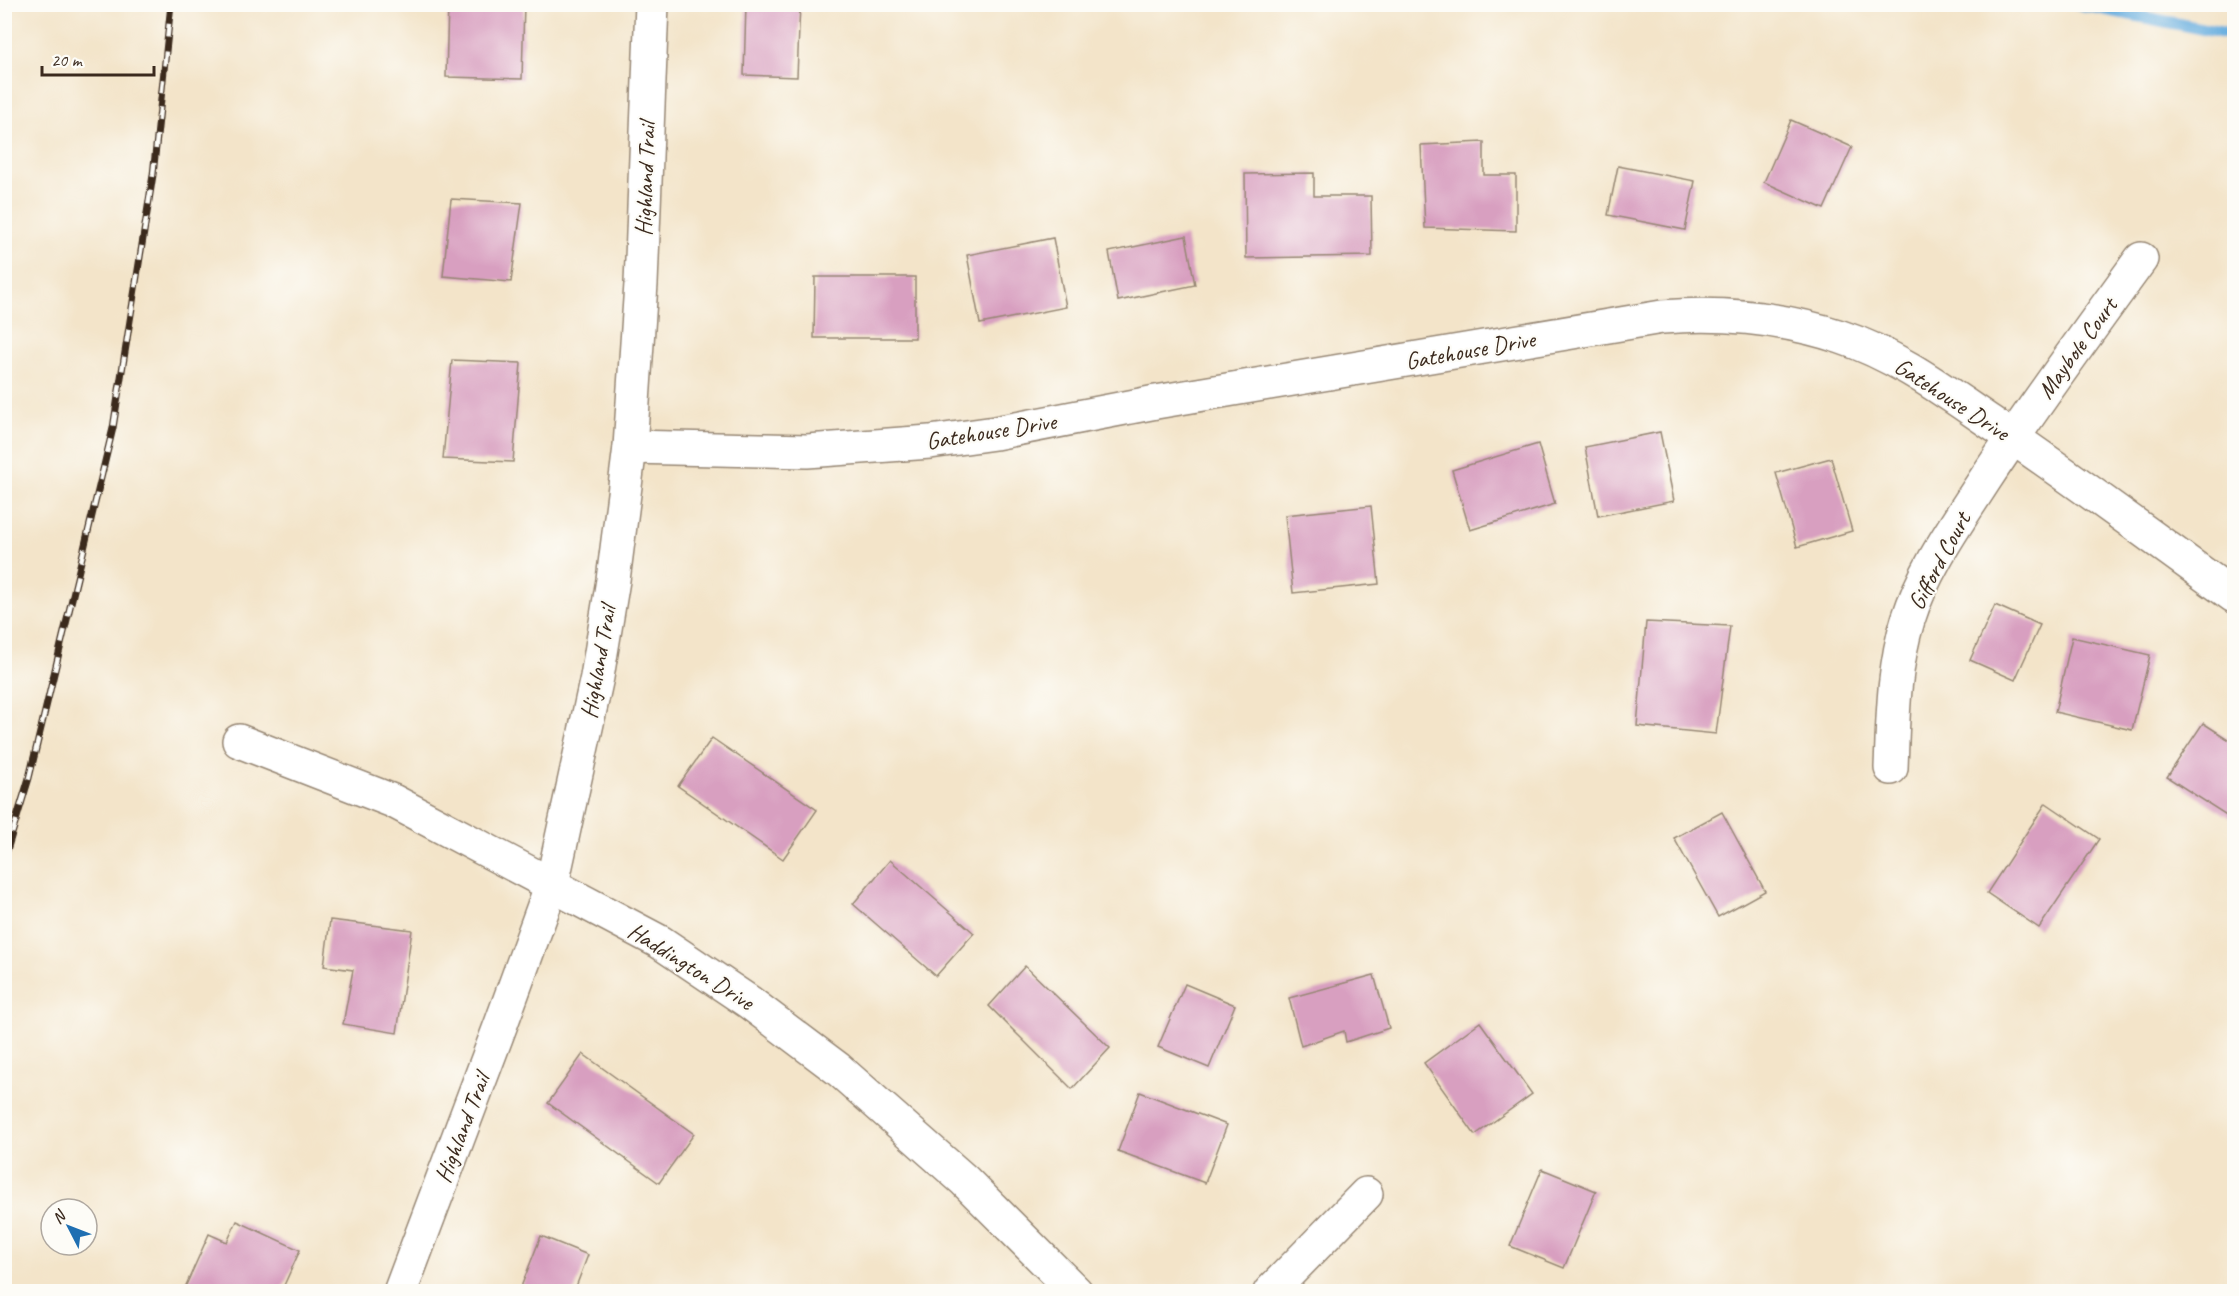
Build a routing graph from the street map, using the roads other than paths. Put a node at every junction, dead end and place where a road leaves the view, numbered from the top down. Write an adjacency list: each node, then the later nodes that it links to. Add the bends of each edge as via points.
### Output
1 (652, 4): 4 (street, Highland Trail)
2 (2141, 259): 3 (street, Maybole Court)
3 (2013, 438): 4 (street, Gatehouse Drive, via 1901,363 1843,338 1772,320 1717,315 1662,317 930,442 807,451); 5 (street, Gatehouse Drive); 7 (street, Gifford Court, via 1920,585 1895,686)
4 (630, 447): 8 (street, Highland Trail, via 597,677)
5 (2235, 596)
6 (239, 741): 8 (street, Haddington Drive, via 393,801)
7 (1891, 768)
8 (552, 884): 10 (street, Highland Trail); 11 (street, Haddington Drive, via 660,942 838,1069 964,1180)
9 (1366, 1194): 12 (street)
10 (400, 1292)
11 (1076, 1292)
12 (1270, 1292)

